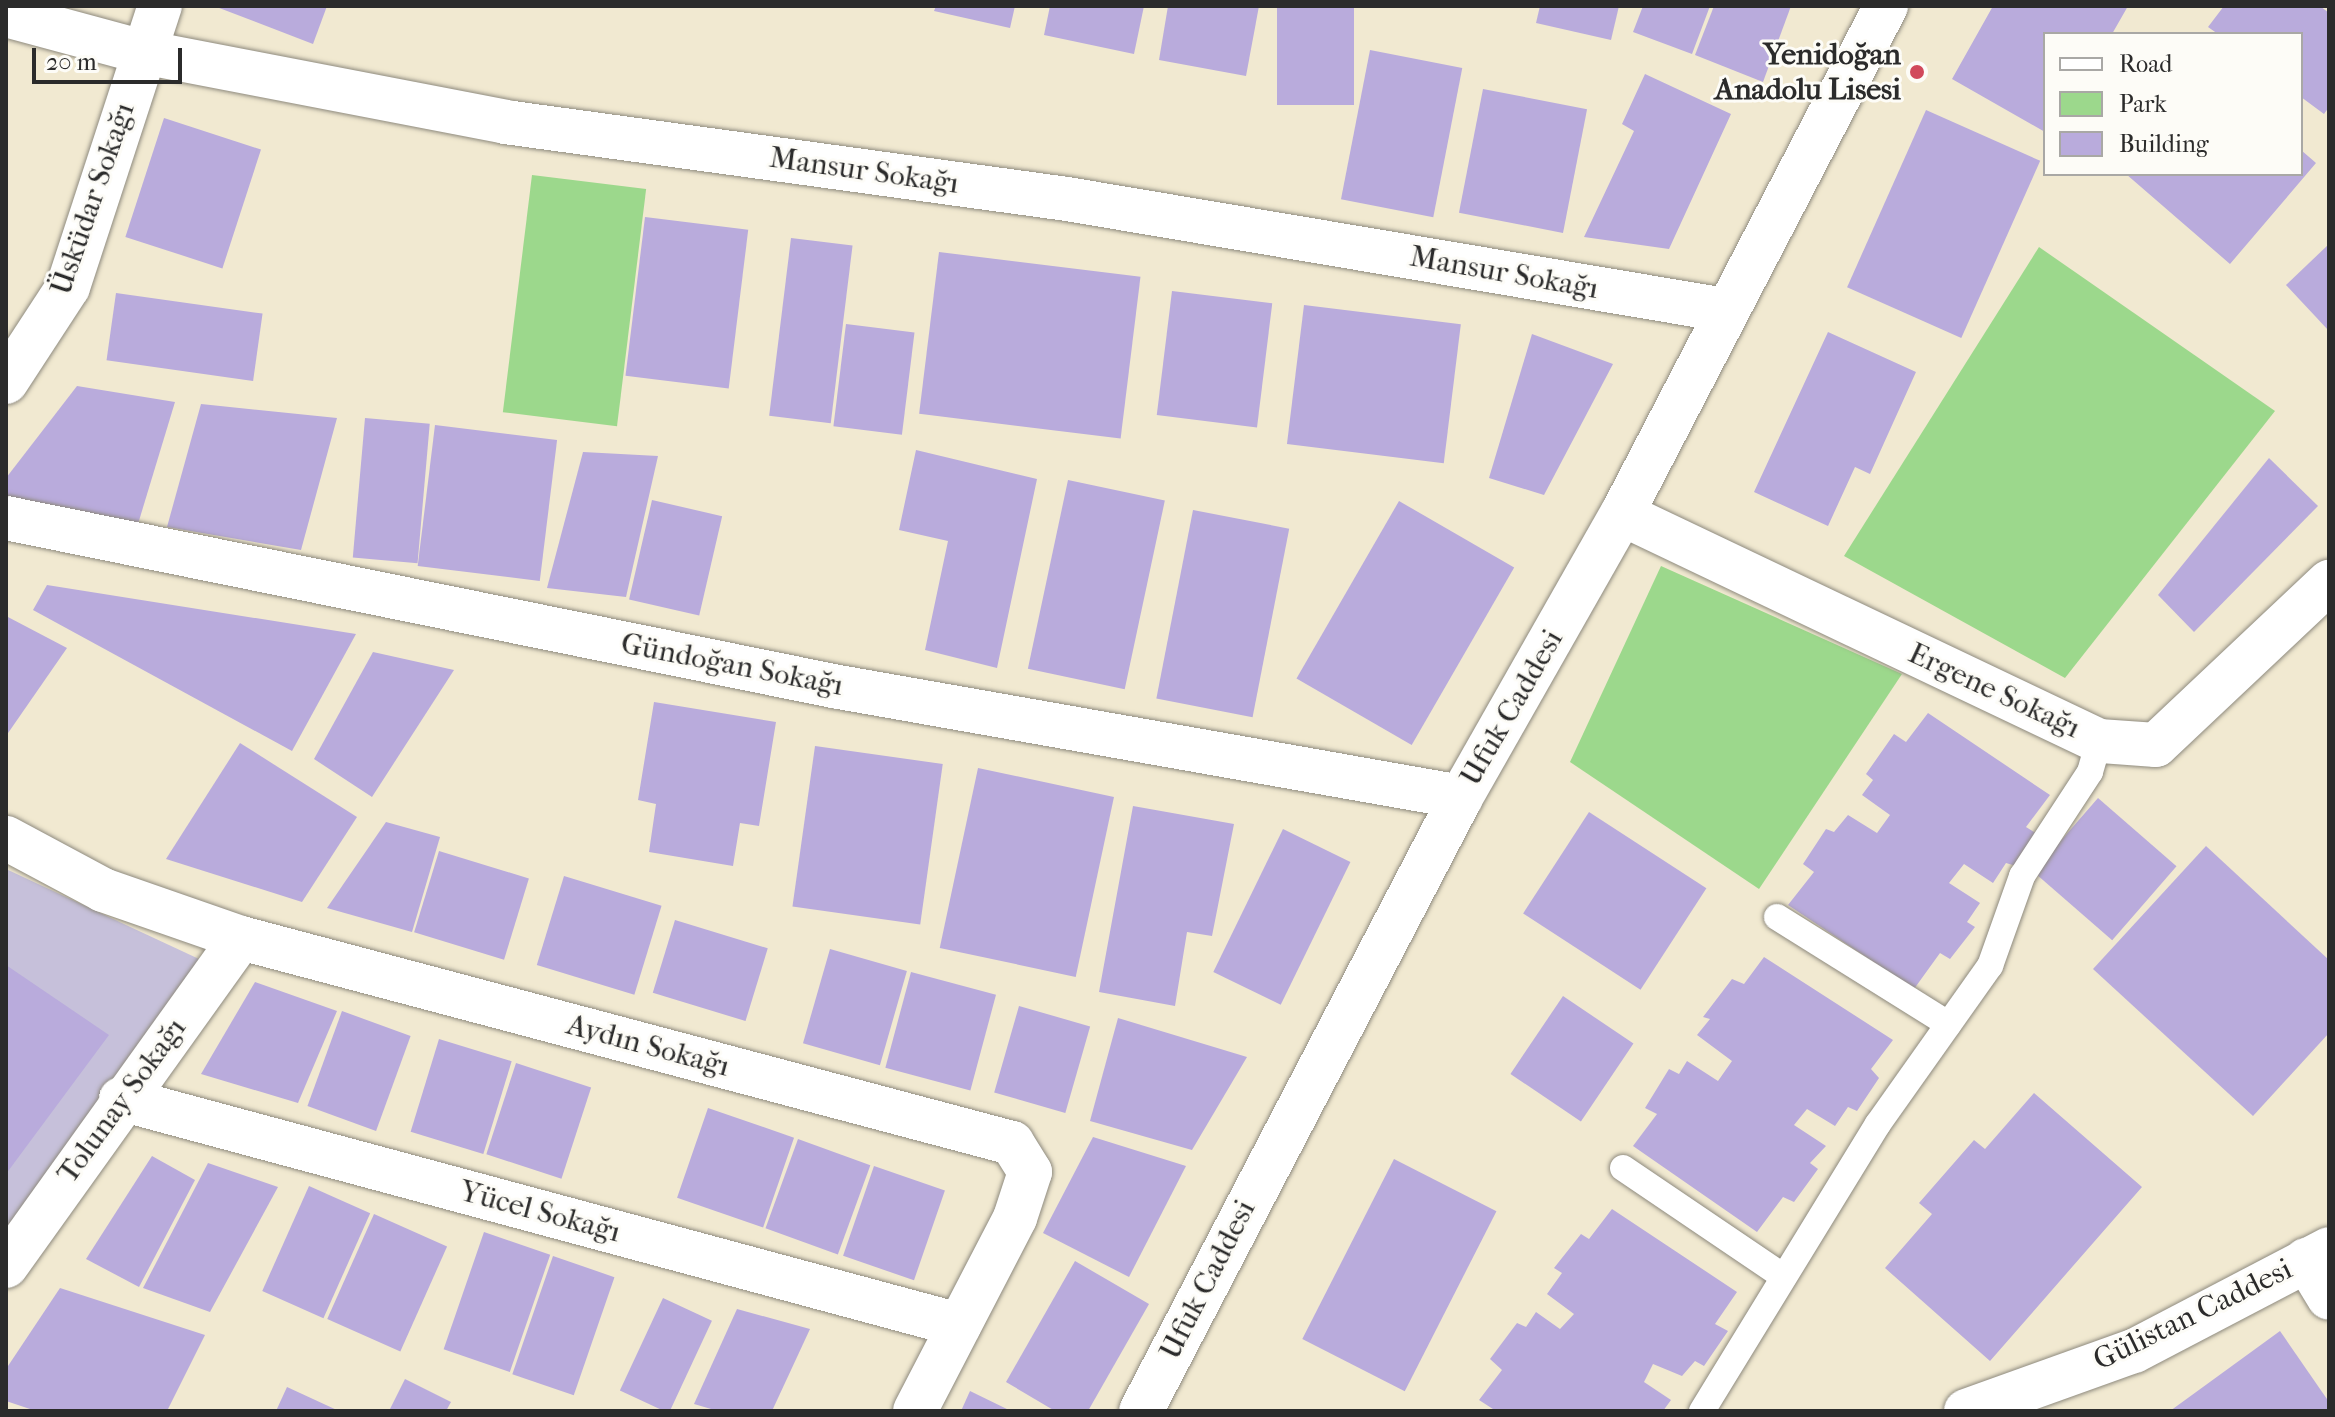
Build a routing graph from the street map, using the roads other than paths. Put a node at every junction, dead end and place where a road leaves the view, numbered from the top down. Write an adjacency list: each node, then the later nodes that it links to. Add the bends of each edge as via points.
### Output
1 (160, 6): 4 (street, Üsküdar Sokağı)
2 (1886, 6): 5 (street, Ufuk Caddesi)
3 (6, 15): 4 (street, Mansur Sokağı)
4 (143, 52): 5 (street, Mansur Sokağı, via 505,122 1067,199); 6 (street, Üsküdar Sokağı, via 68,287)
5 (1725, 310): 7 (street, Ufuk Caddesi)
6 (6, 382)
7 (1622, 514): 10 (street, Ergene Sokağı); 11 (street, Ufuk Caddesi)
8 (6, 518): 11 (street, Gündoğan Sokağı, via 833,686)
9 (2329, 582): 10 (street, Ergene Sokağı, via 2156,745)
10 (2099, 741): 15 (lane, via 2090,772 2022,876 1990,966)
11 (1461, 797): 25 (street, Ufuk Caddesi)
12 (6, 838): 14 (street, Aydın Sokağı, via 103,890)
13 (1777, 917): 15 (lane)
14 (241, 938): 16 (street, Tolunay Sokağı); 22 (street, Aydın Sokağı, via 1012,1143 1030,1172 1015,1218)
15 (1948, 1024): 20 (lane, via 1878,1124)
16 (121, 1099): 19 (street, Tolunay Sokağı); 22 (street, Yücel Sokağı)
17 (1623, 1168): 20 (lane)
18 (2317, 1254): 21 (street); 23 (street, Gülistan Caddesi)
19 (6, 1266)
20 (1784, 1277): 26 (lane)
21 (2329, 1298)
22 (959, 1325): 24 (street, Aydın Sokağı)
23 (2041, 1399): 27 (street, Gülistan Caddesi)
24 (915, 1411)
25 (1141, 1411)
26 (1702, 1411)
27 (1966, 1411)

